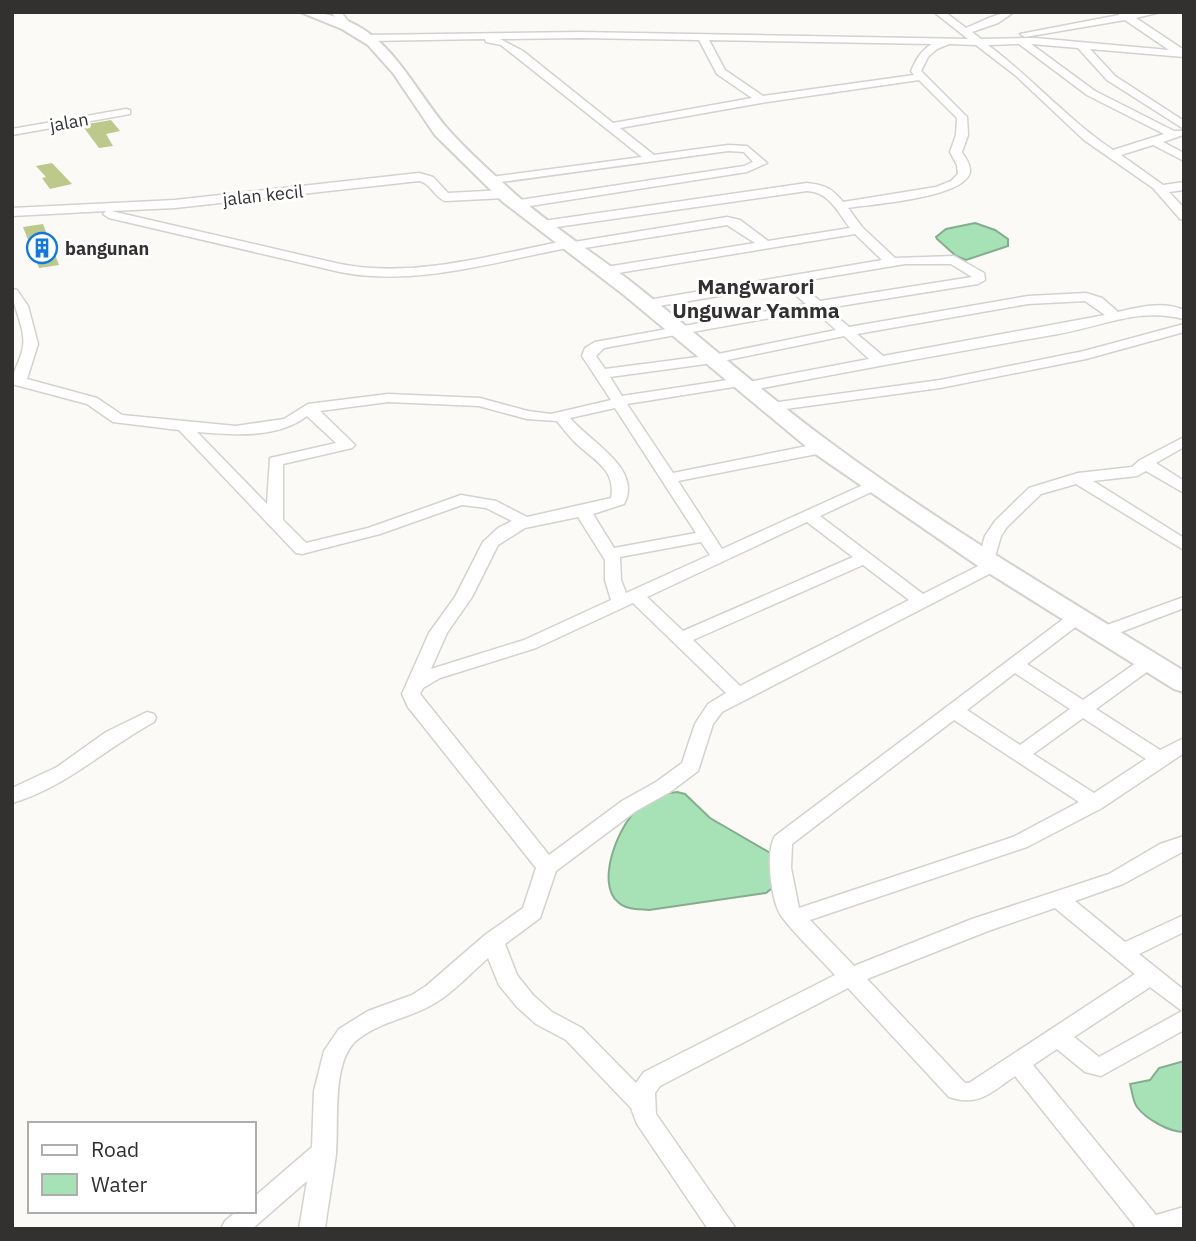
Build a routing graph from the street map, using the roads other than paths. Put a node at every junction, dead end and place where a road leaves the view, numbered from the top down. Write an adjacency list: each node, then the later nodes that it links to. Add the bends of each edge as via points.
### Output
1 (307, 12): 6 (street)
2 (939, 12): 7 (street)
3 (1009, 12): 7 (street)
4 (1156, 12): 5 (street)
5 (1124, 15): 13 (street); 15 (street)
6 (341, 19): 10 (street)
7 (965, 31): 13 (street)
8 (451, 36): 9 (street); 10 (street); 19 (street, via 504,43)
9 (702, 36): 12 (street); 17 (street, via 720,72)
10 (368, 38): 29 (street, via 388,57 441,131)
11 (1019, 40): 13 (street); 14 (street); 22 (street, via 1091,93)
12 (954, 41): 13 (street); 16 (street, via 923,53 916,71)
13 (980, 42): 24 (street)
14 (1082, 46): 15 (street); 20 (street, via 1111,78)
15 (1183, 54)
16 (920, 77): 17 (street); 30 (street, via 962,117 956,152 965,171 953,186)
17 (761, 100): 19 (street)
18 (126, 112): 21 (street, jalan)
19 (613, 126): 26 (street)
20 (1184, 126)
21 (12, 132)
22 (1179, 133): 23 (street)
23 (1154, 141): 24 (street); 25 (street)
24 (1112, 154): 28 (street)
25 (1184, 158)
26 (652, 159): 29 (street); 29 (street, via 739,147 761,163 747,169)
27 (1184, 186): 28 (street)
28 (1161, 189): 32 (street)
29 (504, 193): 31 (street, jalan kecil, via 445,197 429,180 419,177); 34 (street)
30 (839, 206): 34 (street, via 830,193 807,187); 35 (street)
31 (88, 209): 33 (street, jalan kecil); 37 (street, via 368,272 453,265)
32 (1181, 211)
33 (12, 212)
34 (543, 225): 37 (street)
35 (859, 230): 36 (street); 38 (street)
36 (764, 244): 37 (street, via 727,221); 39 (street)
37 (570, 245): 39 (street)
38 (892, 262): 40 (street); 43 (street, via 954,260 980,278)
39 (606, 271): 42 (street)
40 (787, 280): 42 (street); 43 (street)
41 (12, 293): 52 (street, via 21,306 31,344)
42 (647, 304): 47 (street)
43 (818, 306): 47 (street); 48 (street)
44 (1184, 315): 45 (street, via 1160,308)
45 (1115, 316): 48 (street, via 1092,299 1069,296); 50 (street)
46 (1184, 328): 55 (street, via 1086,355 940,384)
47 (681, 331): 49 (street); 51 (street, via 594,348 589,356)
48 (848, 331): 49 (street); 50 (street)
49 (713, 359): 51 (street); 53 (street)
50 (879, 360): 53 (street)
51 (601, 374): 54 (street)
52 (16, 379): 58 (street, via 92,401 118,419)
53 (744, 384): 54 (street); 55 (street)
54 (618, 402): 57 (street); 63 (street)
55 (771, 407): 60 (street)
56 (308, 408): 57 (street, via 388,398 437,398); 58 (street, via 288,423 236,431); 68 (street, via 347,445 275,461)
57 (561, 417): 66 (street, via 617,470 622,487 618,501)
58 (185, 428): 68 (street)
59 (1184, 441): 61 (street)
60 (822, 448): 63 (street); 64 (street)
61 (1145, 464): 62 (street, via 1130,473); 65 (street)
62 (1078, 478): 71 (street); 75 (street, via 1047,486 1022,502 993,536)
63 (667, 479): 70 (street)
64 (874, 485): 67 (street); 75 (street)
65 (1184, 488)
66 (584, 513): 69 (street); 72 (street)
67 (810, 516): 73 (street); 74 (street)
68 (275, 522): 69 (street, via 302,549 374,531 461,500 490,504)
69 (525, 522): 85 (street, via 491,542 469,588 438,633)
70 (706, 536): 72 (street); 73 (street)
71 (1184, 545)
72 (609, 554): 76 (street, via 615,569 615,592)
73 (720, 558): 76 (street)
74 (865, 558): 77 (street); 81 (street)
75 (989, 562): 77 (street); 79 (street)
76 (629, 600): 81 (street); 85 (street, via 530,644)
77 (922, 601): 86 (street)
78 (1184, 603): 80 (street)
79 (1076, 618): 80 (street); 83 (street)
80 (1101, 633): 82 (street)
81 (681, 639): 86 (street)
82 (1149, 662): 84 (street); 88 (street)
83 (1014, 664): 87 (street); 88 (street)
84 (1184, 683)
85 (416, 684): 96 (street, via 411,694 415,704)
86 (738, 694): 96 (street, via 715,708 704,724 691,766)
87 (953, 709): 91 (street); 98 (street, via 782,841 781,880)
88 (1084, 709): 91 (street); 92 (street)
89 (147, 718): 93 (street, via 64,772)
90 (1184, 744): 92 (street)
91 (1020, 754): 94 (street)
92 (1161, 760): 94 (street)
93 (12, 796)
94 (1095, 803): 98 (street, via 1020,842)
95 (1184, 843): 97 (street, via 1116,879)
96 (547, 867): 100 (street, via 532,912)
97 (1059, 898): 101 (street); 103 (street)
98 (795, 917): 103 (street)
99 (1184, 923): 101 (street)
100 (493, 941): 108 (street, via 507,979 525,1001 574,1034); 109 (street, via 435,992 346,1035 336,1051 326,1091)
101 (1124, 951): 102 (street)
102 (1151, 975): 104 (street); 106 (street)
103 (850, 977): 107 (street, via 957,1090 976,1090); 108 (street, via 652,1079 642,1090)
104 (1184, 1003)
105 (1184, 1019): 106 (street, via 1101,1067)
106 (1057, 1036): 107 (street)
107 (1017, 1062): 113 (street)
108 (640, 1102): 116 (street, via 645,1117)
109 (324, 1151): 110 (street); 115 (street)
110 (256, 1210)
111 (252, 1213): 114 (street)
112 (1184, 1218): 113 (street)
113 (1148, 1228)
114 (234, 1229)
115 (312, 1229)
116 (723, 1229)

